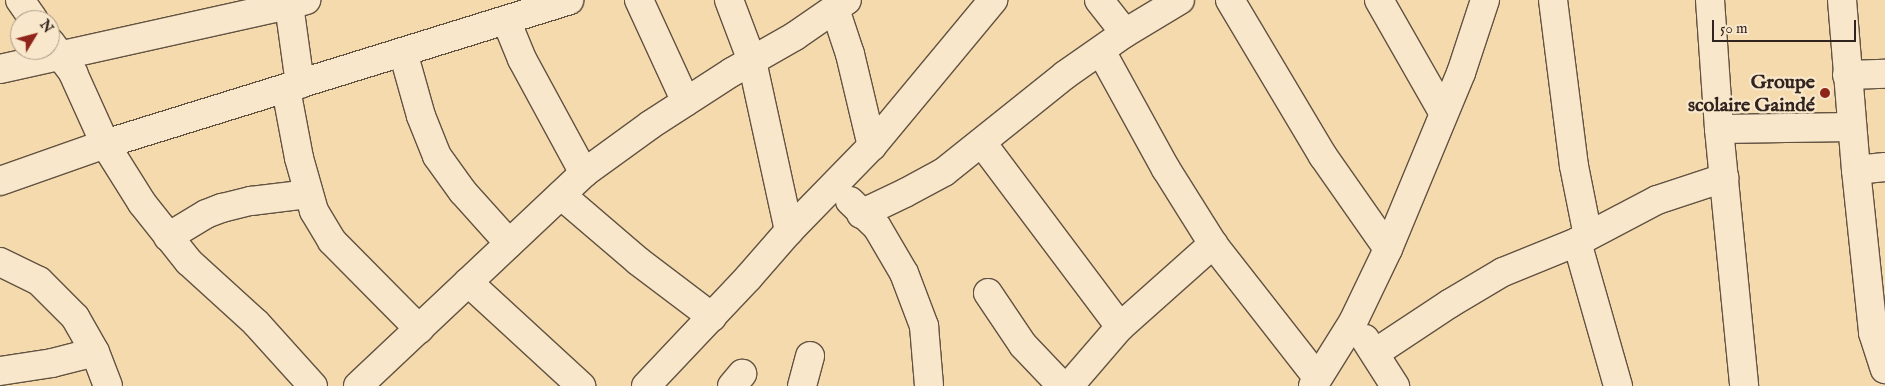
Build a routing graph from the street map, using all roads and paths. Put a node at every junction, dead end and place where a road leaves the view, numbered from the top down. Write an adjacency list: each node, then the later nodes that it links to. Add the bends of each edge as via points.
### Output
1 (568, 0): 15 (street)
2 (639, 0): 27 (street)
3 (729, 0): 22 (street)
4 (993, 0): 33 (street)
5 (1100, 0): 16 (street)
6 (1180, 0): 16 (street)
7 (1230, 0): 48 (street, via 1343,187)
8 (1379, 0): 28 (street)
9 (1485, 0): 28 (street, via 1464,64)
10 (1553, 0): 45 (street)
11 (1710, 0): 30 (street)
12 (1842, 0): 25 (street)
13 (298, 2): 17 (street); 26 (street)
14 (832, 6): 22 (street); 33 (street, via 850,54)
15 (506, 20): 19 (street); 36 (street, via 522,58)
16 (1125, 33): 18 (street)
17 (60, 48)
18 (1100, 51): 31 (street, via 1065,75); 47 (street, via 1166,169)
19 (403, 52): 26 (street); 46 (street, via 421,116 437,156)
20 (60, 55): 32 (street, via 73,73)
21 (25, 60): 23 (street)
22 (752, 61): 27 (street); 43 (street)
23 (0, 69)
24 (1885, 74): 25 (street)
25 (1847, 75): 29 (street)
26 (293, 86): 32 (street); 40 (street, via 299,158)
27 (686, 102): 36 (street)
28 (1443, 112): 48 (street)
29 (1852, 127): 30 (street); 35 (street)
30 (1719, 129): 37 (street)
31 (982, 143): 42 (street, via 944,172); 55 (street)
32 (105, 144): 38 (street); 44 (street)
33 (872, 146): 39 (street)
34 (1885, 167): 35 (street)
35 (1856, 170): 54 (street)
36 (584, 173): 41 (street)
37 (1724, 178): 45 (street, via 1657,200); 74 (street)
38 (0, 180)
39 (836, 184): 42 (street); 43 (street)
40 (308, 194): 44 (street, via 222,208); 56 (street, via 332,241)
41 (561, 195): 46 (street); 52 (street, via 638,261)
42 (861, 214): 69 (street, via 877,227 904,273 918,306 924,326)
43 (789, 231): 52 (street)
44 (168, 237): 65 (street, via 214,287 275,342)
45 (1582, 239): 58 (street, via 1503,272); 73 (street)
46 (509, 243): 50 (street)
47 (1213, 244): 55 (street); 63 (street)
48 (1388, 249): 53 (street)
49 (0, 262): 57 (street, via 39,281 57,297 75,317)
50 (468, 282): 56 (street); 66 (street)
51 (988, 293): 70 (street, via 1023,345)
52 (712, 317): 67 (street)
53 (1353, 322): 58 (street); 63 (street)
54 (1879, 322): 60 (street)
55 (1120, 327): 71 (street)
56 (419, 329): 62 (street)
57 (95, 352): 61 (street); 64 (street)
58 (1375, 352): 72 (street)
59 (810, 356): 68 (street)
60 (1885, 369)
61 (0, 371)
62 (371, 382)
63 (1315, 382)
64 (108, 386)
65 (313, 386)
66 (581, 386)
67 (646, 386)
68 (802, 386)
69 (930, 386)
70 (1062, 386)
71 (1069, 386)
72 (1395, 386)
73 (1618, 386)
74 (1744, 386)

